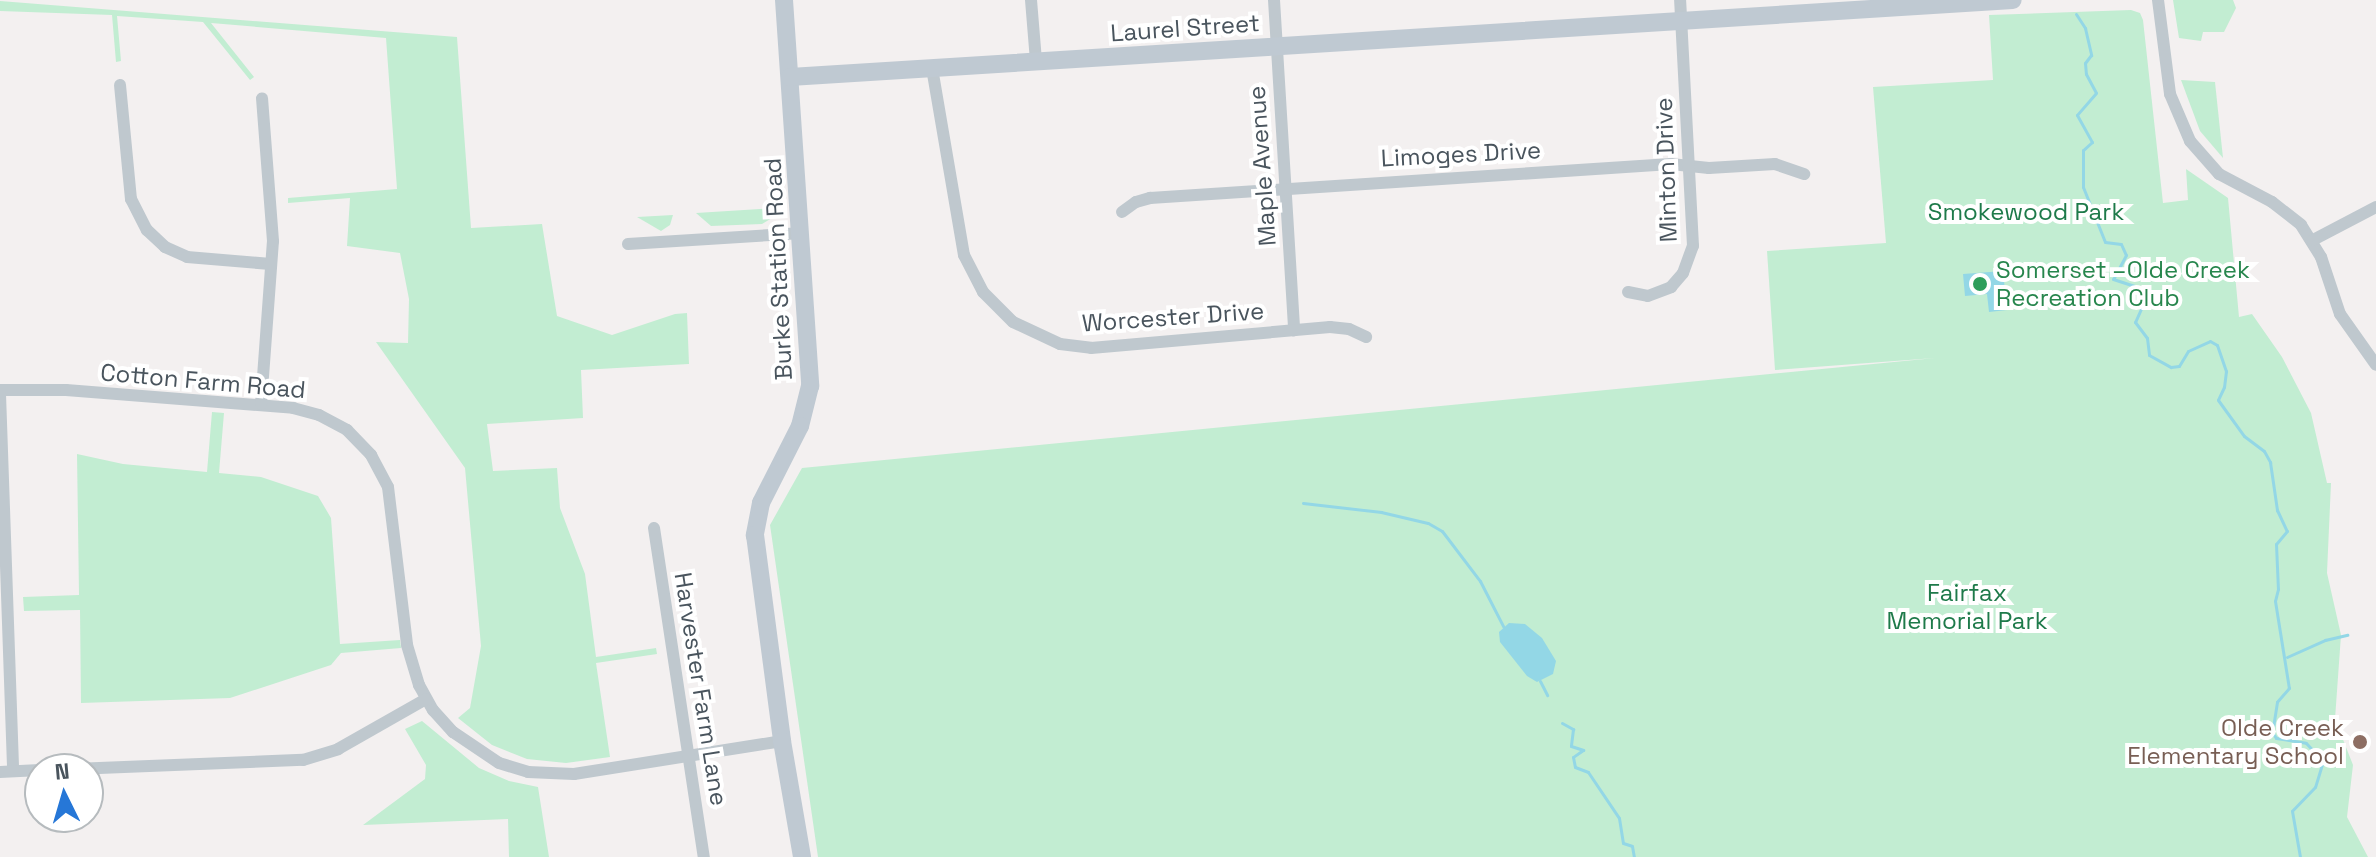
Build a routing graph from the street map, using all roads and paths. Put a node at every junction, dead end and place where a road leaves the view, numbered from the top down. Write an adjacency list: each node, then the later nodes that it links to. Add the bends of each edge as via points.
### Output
1 (784, 0): 12 (street, Burke Station Road)
2 (1031, 0): 10 (street)
3 (1274, 0): 9 (street, Maple Avenue)
4 (1680, 0): 8 (street, Minton Drive)
5 (2013, 0): 7 (street, Laurel Street)
6 (2158, 0): 21 (street, via 2170,94 2190,141 2219,174 2286,211)
7 (1858, 5): 8 (street, Laurel Street)
8 (1681, 21): 9 (street, Laurel Street); 15 (street, Minton Drive)
9 (1277, 46): 10 (street, Laurel Street); 17 (street, Maple Avenue)
10 (1036, 61): 11 (street, Laurel Street)
11 (932, 71): 12 (street, Laurel Street); 25 (street, Worcester Drive, via 964,255 983,292 1013,322 1060,344 1091,348)
12 (790, 77): 20 (street, Burke Station Road)
13 (120, 85): 23 (street, via 131,199 147,230 165,247 187,257)
14 (262, 98): 23 (street, via 273,210)
15 (1689, 164): 16 (street, Limoges Drive, via 1775,164); 17 (street, Limoges Drive); 24 (street, Minton Drive, via 1694,230 1689,261 1664,292)
16 (1804, 174)
17 (1286, 188): 19 (street, Limoges Drive, via 1150,198); 25 (street, Maple Avenue)
18 (2376, 207): 21 (street)
19 (1122, 212)
20 (802, 233): 22 (street); 32 (street, Burke Station Road, via 810,386 800,426 761,503 755,535)
21 (2313, 240): 27 (street, via 2340,314)
22 (628, 244)
23 (271, 264): 29 (street)
24 (1628, 292)
25 (1294, 330): 26 (street, Worcester Drive, via 1330,327)
26 (1366, 337)
27 (2376, 365)
28 (0, 392): 29 (street, Cotton Farm Road, via 66,390); 35 (street)
29 (261, 404): 31 (street, Cotton Farm Road, via 304,410 332,421 360,441 381,469 393,503 407,645)
30 (654, 528): 33 (street, Harvester Farm Lane)
31 (426, 699): 33 (street, Cotton Farm Road, via 473,749 528,772 574,774); 34 (street, via 338,749 303,760)
32 (782, 741): 33 (street, Cotton Farm Road); 37 (street, Burke Station Road)
33 (689, 757): 36 (street, Harvester Farm Lane)
34 (104, 768)
35 (7, 771)
36 (704, 857)
37 (802, 857)

